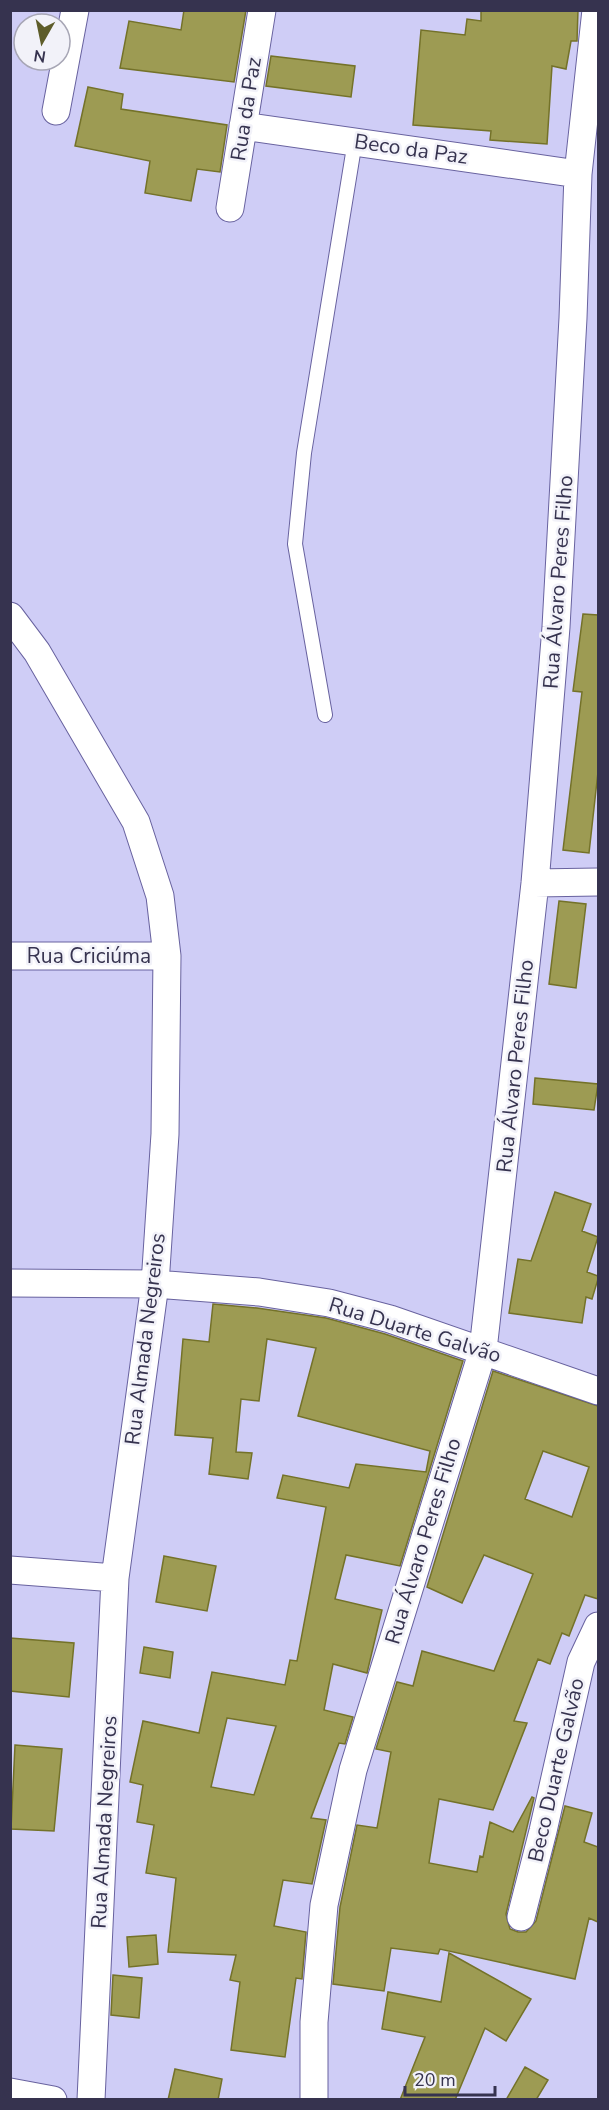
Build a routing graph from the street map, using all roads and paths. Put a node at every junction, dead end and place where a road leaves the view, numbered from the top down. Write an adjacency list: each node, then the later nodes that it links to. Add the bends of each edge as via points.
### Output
1 (75, 10): 4 (street)
2 (262, 10): 5 (street, Rua da Paz)
3 (596, 10): 7 (street, Rua Álvaro Peres Filho)
4 (56, 111)
5 (243, 126): 6 (street, Beco da Paz); 8 (street, Rua da Paz)
6 (355, 141): 7 (street, Beco da Paz); 11 (lane, via 304,453 295,544)
7 (578, 174): 13 (street, Rua Álvaro Peres Filho, via 556,627)
8 (230, 208)
9 (10, 616): 10 (street, Rua Almada Negreiros)
10 (24, 653): 15 (street, Rua Almada Negreiros, via 136,822 160,897)
11 (325, 715)
12 (598, 882): 13 (street)
13 (535, 883): 18 (street, Rua Álvaro Peres Filho)
14 (10, 956): 15 (street, Rua Criciúma)
15 (167, 956): 17 (street, Rua Almada Negreiros, via 165,1134)
16 (10, 1283): 17 (street, Rua Duarte Galvão)
17 (155, 1284): 18 (street, Rua Duarte Galvão, via 259,1292 329,1303); 21 (street, Rua Almada Negreiros)
18 (483, 1350): 19 (street, Rua Duarte Galvão); 27 (street, Rua Álvaro Peres Filho, via 351,1781 323,1916 314,2022)
19 (598, 1391)
20 (10, 1570): 21 (street)
21 (115, 1578): 26 (street, Rua Almada Negreiros)
22 (598, 1626): 23 (street, Beco Duarte Galvão, via 581,1662)
23 (521, 1917)
24 (10, 2092): 25 (street)
25 (53, 2100)
26 (91, 2100)
27 (314, 2100)

